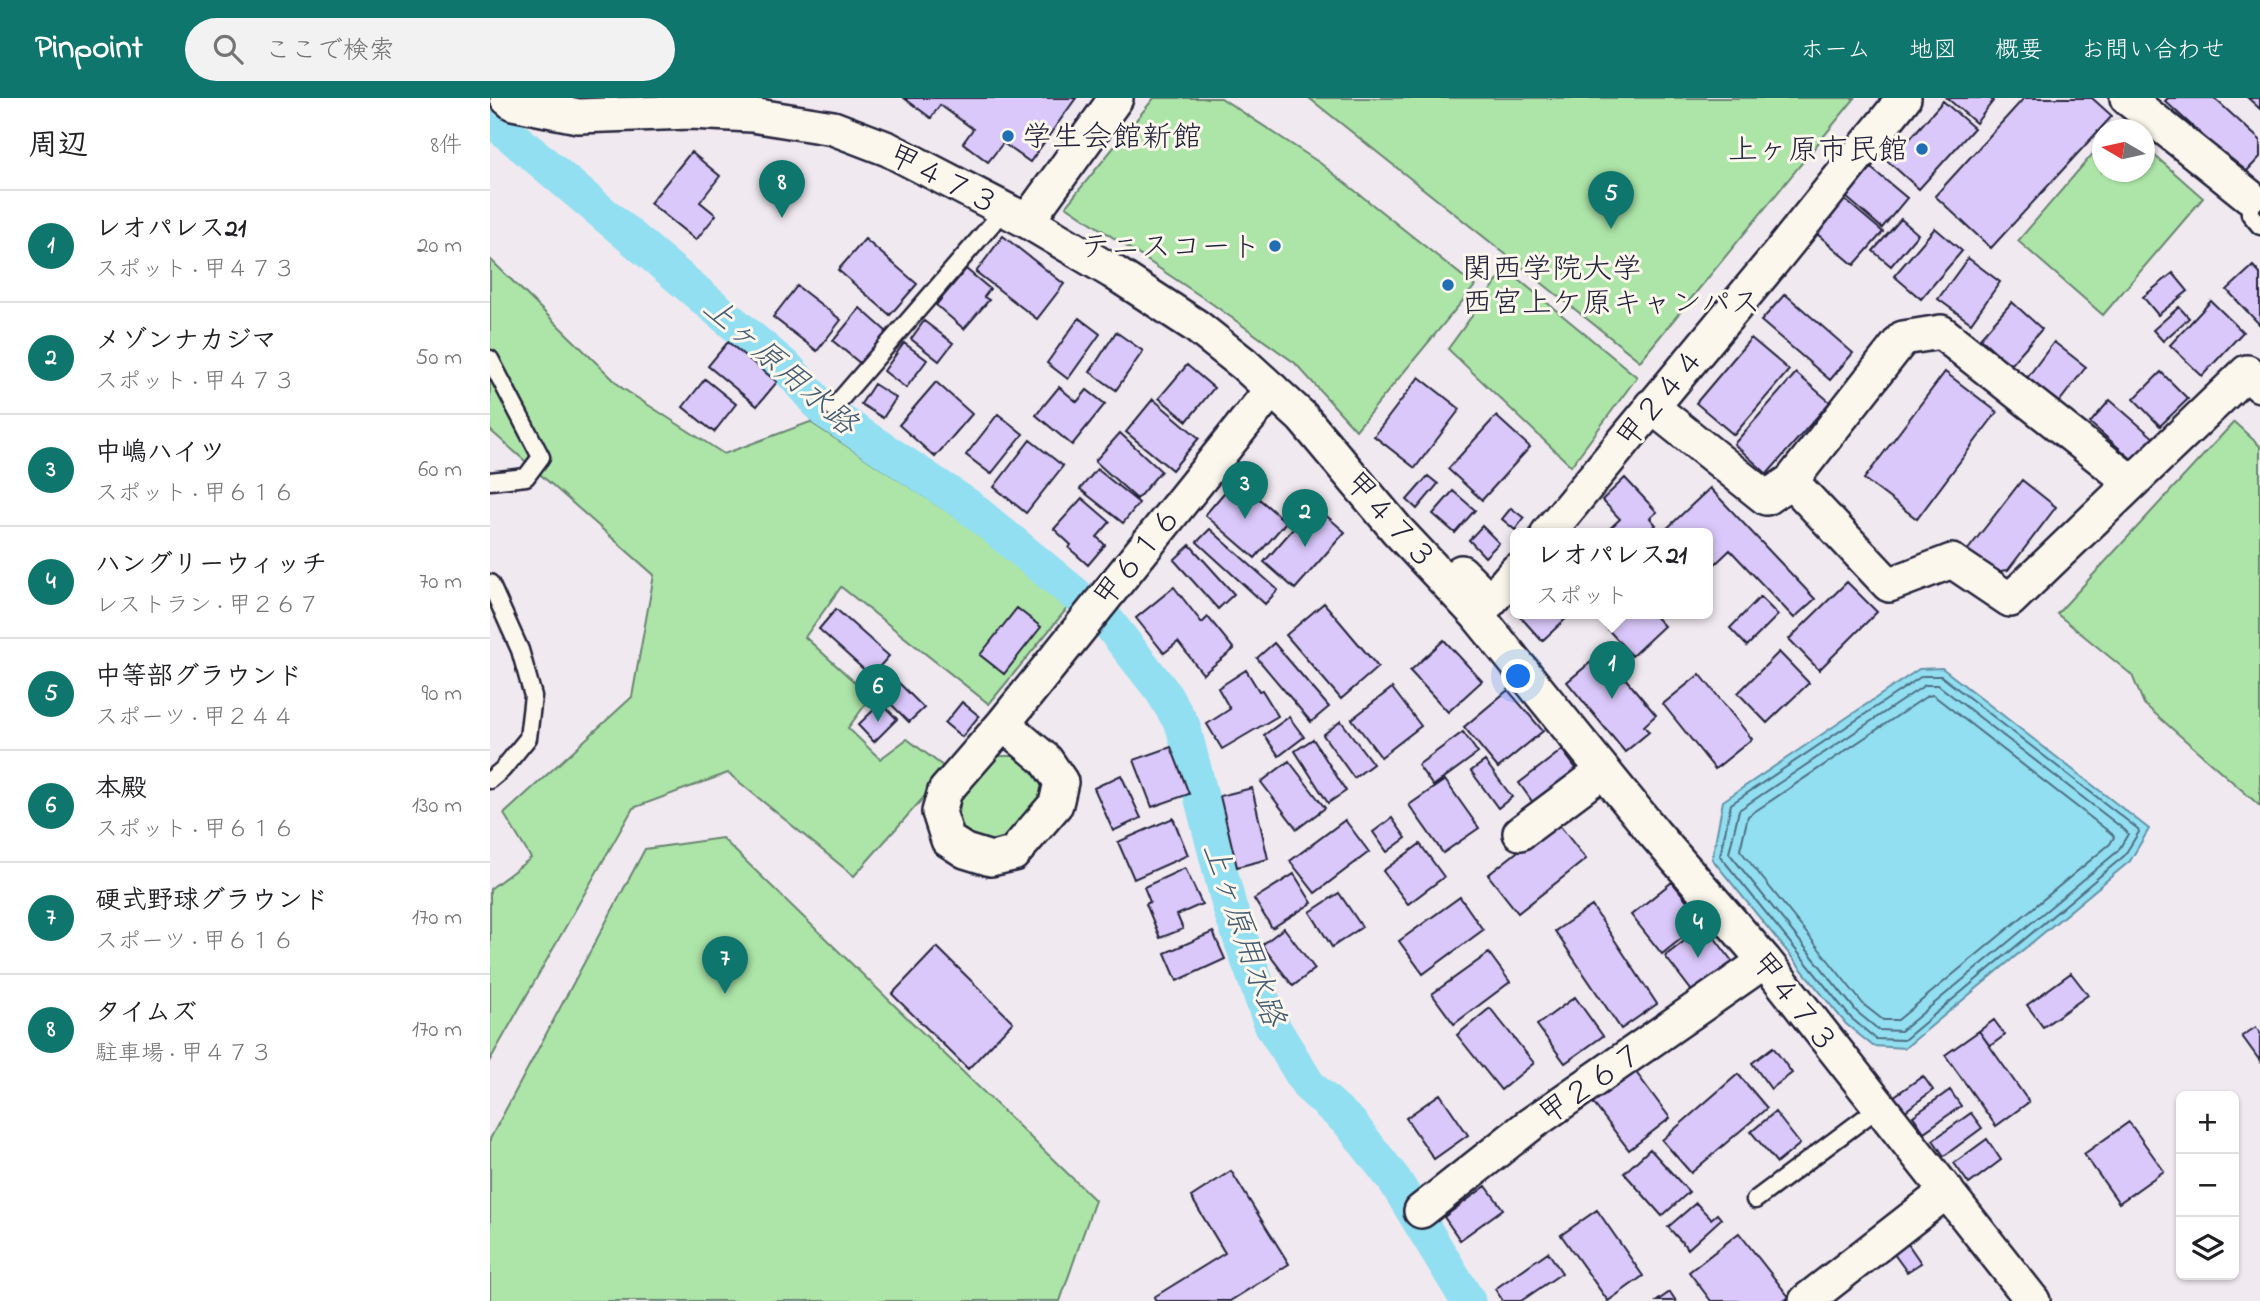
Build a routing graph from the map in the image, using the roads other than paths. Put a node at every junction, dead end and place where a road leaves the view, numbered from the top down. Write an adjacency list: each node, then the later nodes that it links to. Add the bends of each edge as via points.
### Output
1 (1116, 98): 6 (street)
2 (1904, 98): 10 (street, 甲２４４)
3 (2127, 98): 5 (street)
4 (503, 104): 6 (street, 甲４７３, via 578,116 752,115 833,128 888,149)
5 (2256, 203)
6 (1015, 216): 9 (street, 甲４７３, via 1195,326); 11 (lane)
7 (490, 359): 12 (lane, via 541,457 526,477)
8 (2260, 386): 14 (street, via 2247,372)
9 (1272, 388): 15 (street, 甲４７３); 20 (street, 甲６１６)
10 (1651, 406): 13 (street, via 1766,498); 16 (street, 甲２４４)
11 (833, 408)
12 (490, 481)
13 (1791, 481): 14 (street, via 1889,585 1952,561 2010,600); 14 (street, via 1903,338 1941,331)
14 (2132, 482)
15 (1371, 499): 19 (street, via 1415,524); 21 (street, 甲４７３, via 1477,615)
16 (1552, 528)
17 (1510, 578): 19 (street)
18 (490, 583): 22 (lane, via 520,650 533,696 528,738)
19 (1490, 601): 21 (street, via 1584,726)
20 (1003, 724)
21 (1596, 761): 23 (street); 24 (street, 甲４７３)
22 (490, 780)
23 (1520, 833)
24 (1765, 961): 25 (street, 甲４７３); 28 (street, 甲２６７, via 1531,1124)
25 (1878, 1108): 26 (street, 甲４７３); 27 (lane)
26 (1947, 1191): 29 (street); 30 (street, 甲４７３)
27 (1755, 1200)
28 (1422, 1211)
29 (1806, 1301)
30 (2034, 1301)

